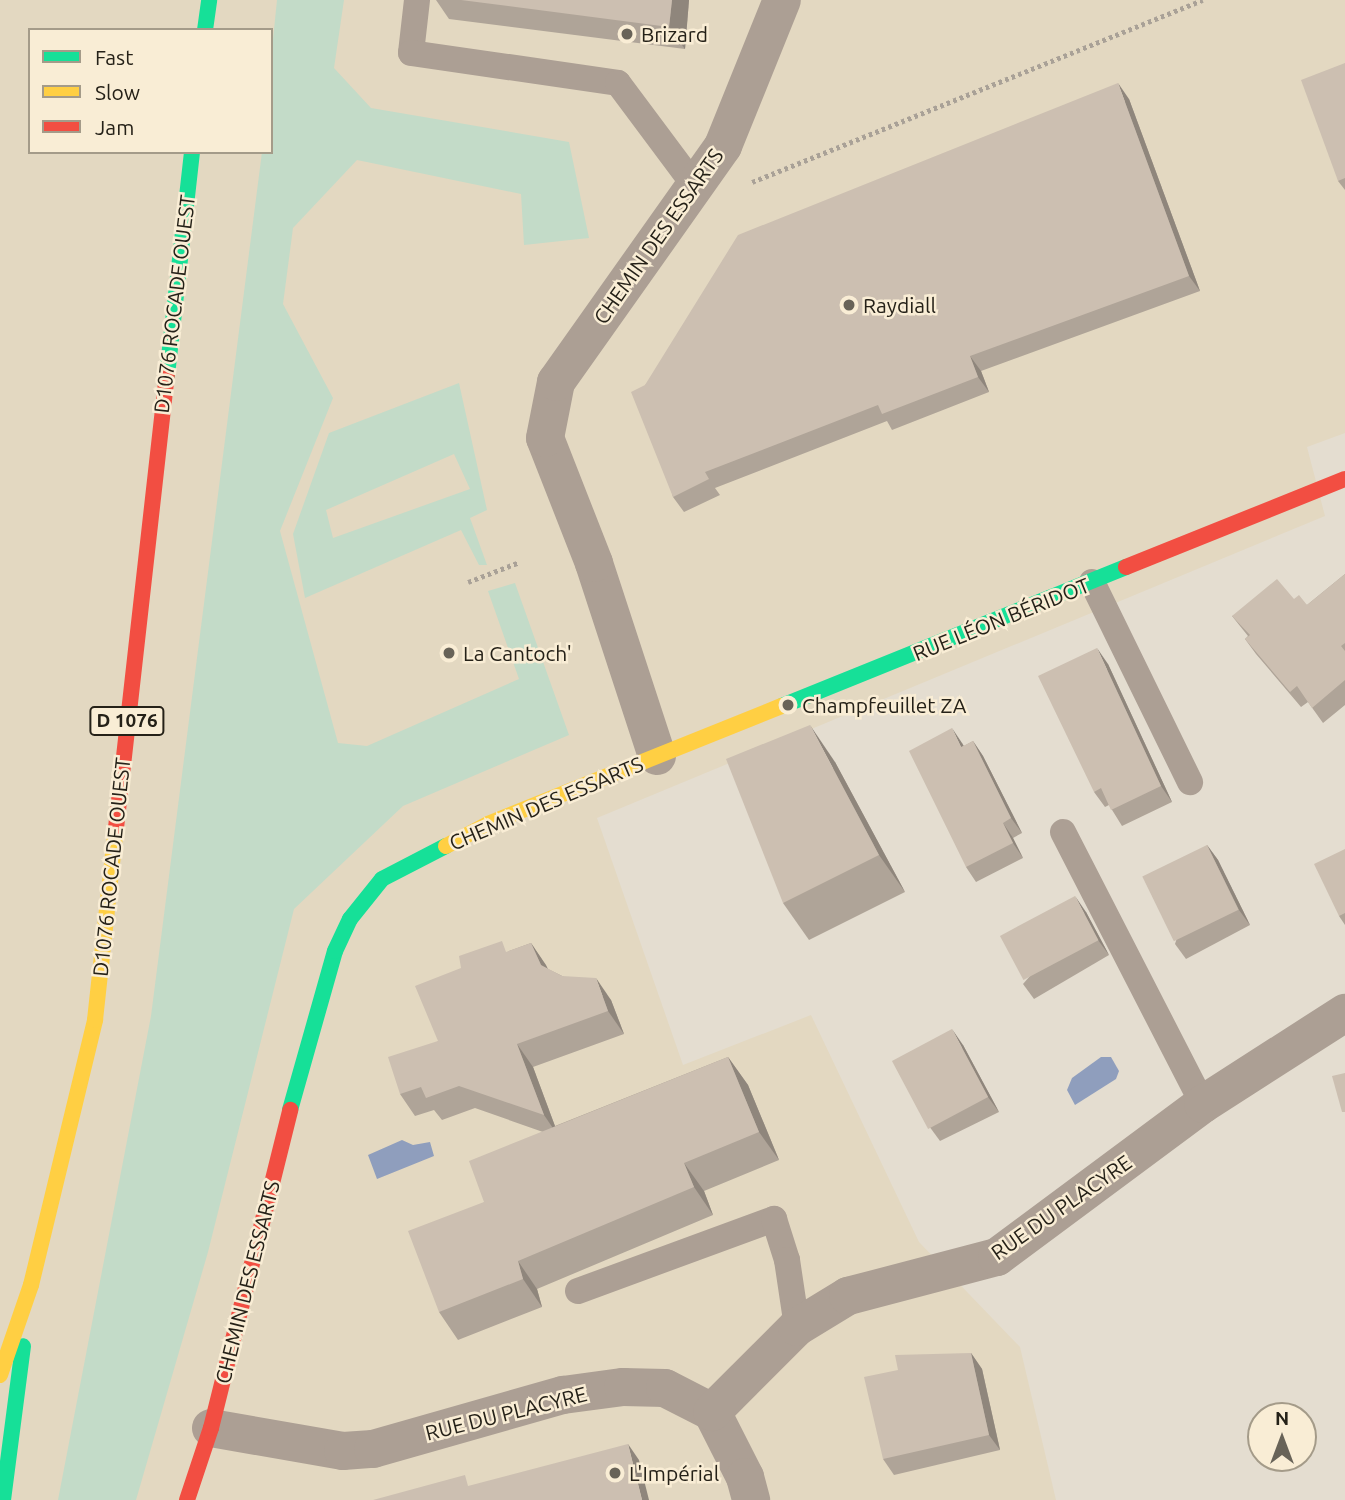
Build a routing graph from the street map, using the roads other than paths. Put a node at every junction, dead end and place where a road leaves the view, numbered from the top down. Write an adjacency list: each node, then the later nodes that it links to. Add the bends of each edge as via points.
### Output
1 (209, 0): 4 (street)
2 (416, 0): 6 (lane, via 411,53 618,83)
3 (782, 0): 6 (street, CHEMIN DES ESSARTS, via 723,146)
4 (205, 28)
5 (192, 154): 14 (street, D1076 ROCADE OUEST / D 1076, via 95,1020)
6 (694, 185): 9 (street, CHEMIN DES ESSARTS, via 556,382 545,438 594,563)
7 (1345, 479): 8 (street, RUE LÉON BÉRIDOT)
8 (1092, 582): 9 (street, RUE LÉON BÉRIDOT); 10 (lane)
9 (657, 756): 19 (street, CHEMIN DES ESSARTS, via 488,824 421,857 383,879 350,919 335,951 284,1133)
10 (1190, 782)
11 (1063, 832): 13 (lane)
12 (1345, 1013): 13 (street, RUE DU PLACYRE)
13 (1203, 1104): 16 (street, RUE DU PLACYRE, via 998,1257 848,1296)
14 (31, 1285): 17 (street, D 1076); 20 (street, D 1076)
15 (578, 1291): 16 (lane, via 774,1219 787,1260)
16 (797, 1327): 18 (street, RUE DU PLACYRE)
17 (0, 1375)
18 (712, 1412): 19 (street, RUE DU PLACYRE, via 664,1388 623,1387 563,1395 373,1449 343,1451); 22 (street, via 745,1477)
19 (211, 1428): 21 (street, CHEMIN DES ESSARTS)
20 (3, 1500)
21 (187, 1500)
22 (751, 1500)

